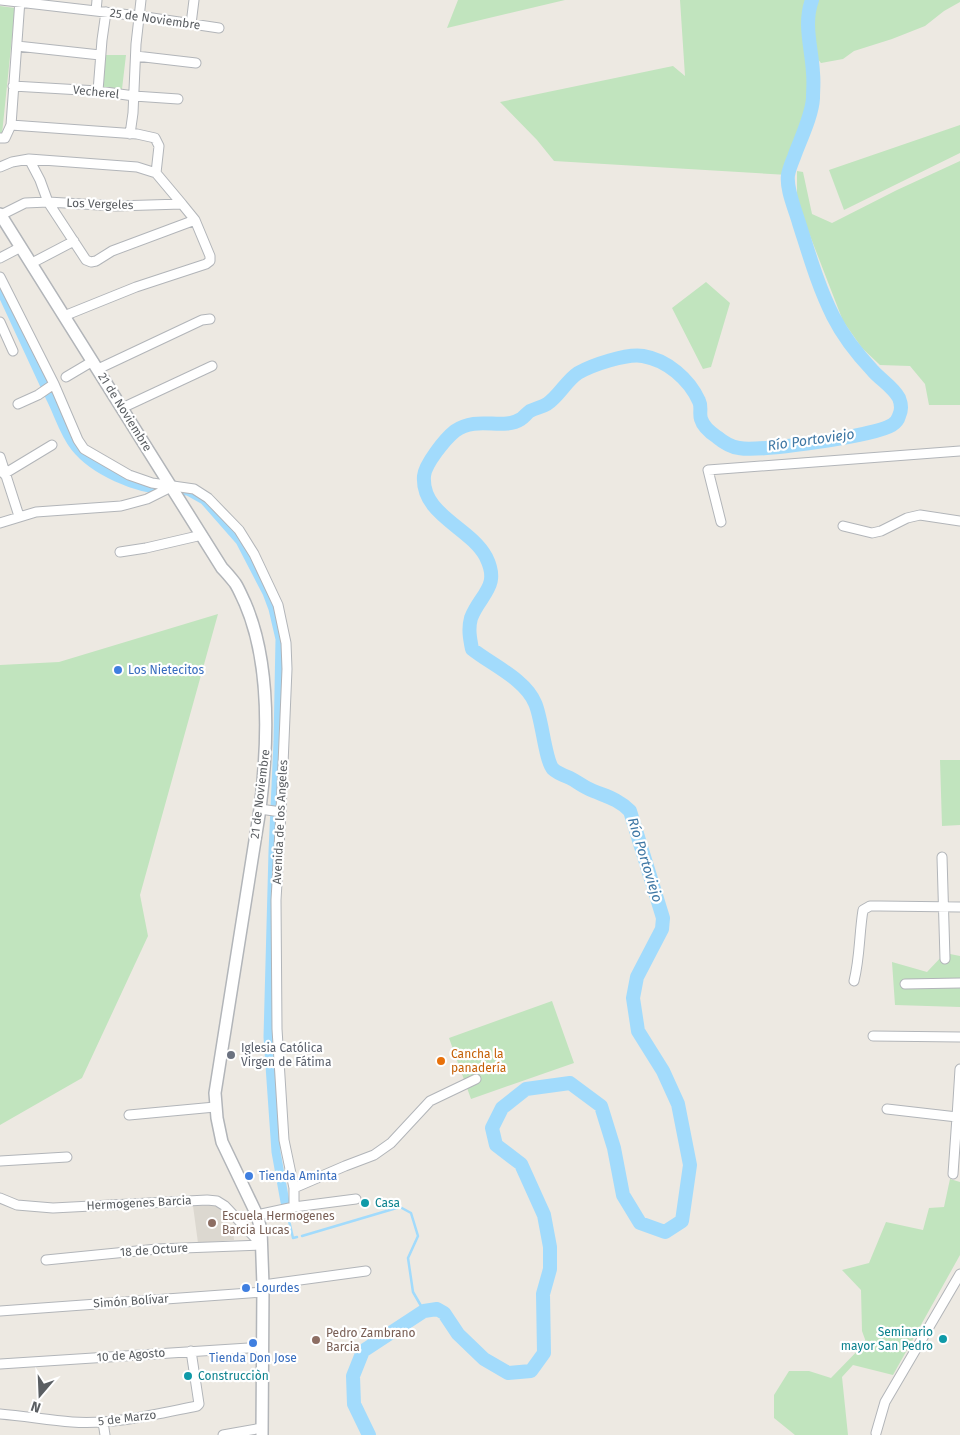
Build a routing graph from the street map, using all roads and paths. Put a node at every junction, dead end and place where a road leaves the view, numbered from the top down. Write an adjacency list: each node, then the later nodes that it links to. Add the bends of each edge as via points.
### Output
1 (1, 0): 5 (street, 25 de Noviembre)
2 (97, 0): 6 (street)
3 (141, 0): 8 (street)
4 (194, 0): 9 (street)
5 (19, 1): 6 (street, 25 de Noviembre); 11 (street)
6 (96, 11): 7 (street, 25 de Noviembre)
7 (106, 12): 8 (street, 25 de Noviembre); 12 (street)
8 (139, 16): 9 (street, 25 de Noviembre); 13 (street)
9 (191, 24): 10 (street, 25 de Noviembre)
10 (219, 28)
11 (17, 46): 12 (street); 15 (street)
12 (100, 55): 16 (street)
13 (136, 56): 14 (street); 17 (street)
14 (196, 63)
15 (13, 86): 16 (street, Vecherel); 19 (street)
16 (98, 91): 17 (street, Vecherel)
17 (134, 96): 18 (street, Vecherel); 20 (street)
18 (178, 99)
19 (11, 125): 20 (street); 21 (street, via 4,138)
20 (130, 134): 24 (street, via 158,140)
21 (0, 138)
22 (29, 159): 23 (street); 24 (street, via 137,167); 25 (street)
23 (0, 167)
24 (156, 173): 26 (street)
25 (48, 202): 26 (street, Los Vergeles, via 116,206); 27 (street, Los Vergeles, via 25,203); 29 (street)
26 (182, 204): 28 (street)
27 (0, 215): 30 (street, 21 de Noviembre)
28 (195, 220): 29 (street, via 91,262 86,260); 34 (street, via 210,256 206,264)
29 (74, 241): 32 (street)
30 (21, 247): 31 (street); 32 (street, 21 de Noviembre)
31 (0, 258)
32 (32, 263): 34 (street, 21 de Noviembre)
33 (0, 277): 41 (street, Avenida de los Angeles)
34 (64, 316): 38 (street, 21 de Noviembre)
35 (210, 319): 38 (street)
36 (0, 322): 37 (street)
37 (13, 351)
38 (95, 365): 40 (street); 43 (street, 21 de Noviembre)
39 (212, 366): 43 (street)
40 (66, 377)
41 (52, 386): 42 (street); 48 (street, Avenida de los Angeles, via 84,449 129,475)
42 (18, 404)
43 (122, 408): 48 (street, 21 de Noviembre)
44 (52, 445): 47 (street)
45 (960, 451): 50 (street, via 708,470)
46 (0, 457): 47 (street)
47 (4, 474): 49 (street)
48 (172, 486): 49 (street, via 147,499 122,506); 54 (street, 21 de Noviembre); 56 (street, Avenida de los Angeles, via 194,489 223,512 254,554 278,605 286,643)
49 (19, 516): 52 (street)
50 (721, 522)
51 (960, 522): 53 (street, via 920,514 881,531)
52 (0, 523)
53 (843, 526)
54 (202, 535): 55 (street); 56 (street, 21 de Noviembre, via 236,584 256,637 262,672 265,767)
55 (120, 552)
56 (272, 811): 68 (street, 21 de Noviembre, via 217,1075); 75 (street, Avenida de los Angeles, via 278,1064 284,1140)
57 (942, 857): 58 (street)
58 (943, 907): 59 (street); 60 (street); 61 (street, via 870,906 863,910)
59 (960, 907)
60 (945, 959)
61 (854, 981)
62 (960, 983): 63 (street)
63 (905, 984)
64 (873, 1036): 65 (street)
65 (960, 1037)
66 (960, 1069): 71 (street)
67 (476, 1078): 75 (street, via 430,1101 391,1143 374,1155)
68 (215, 1107): 70 (street); 79 (street, 21 de Noviembre, via 224,1147)
69 (887, 1109): 71 (street)
70 (129, 1115)
71 (959, 1117): 74 (street)
72 (67, 1157): 73 (street)
73 (0, 1161)
74 (953, 1174)
75 (294, 1188): 78 (street, Avenida de los Angeles)
76 (0, 1198): 80 (street, Hermogenes Barcia, via 17,1205 53,1208 217,1201)
77 (356, 1199): 78 (street)
78 (294, 1207): 79 (street)
79 (257, 1215): 80 (street, 21 de Noviembre)
80 (262, 1245): 81 (street, 18 de Octure, via 157,1249); 84 (street, 21 de Noviembre)
81 (46, 1260)
82 (366, 1271): 84 (street, Simón Bolívar)
83 (960, 1274): 92 (street, via 884,1402)
84 (263, 1288): 85 (street, Simón Bolívar); 86 (street, 21 de Noviembre)
85 (0, 1311)
86 (262, 1347): 87 (street, 10 de Agosto); 91 (street, 21 de Noviembre)
87 (191, 1351): 88 (street, 10 de Agosto); 90 (street, 5 de Marzo, via 198,1406)
88 (0, 1364)
89 (0, 1414): 90 (street, 5 de Marzo)
90 (103, 1422): 93 (street)
91 (262, 1432): 94 (street)
92 (876, 1433)
93 (105, 1435)
94 (224, 1435)

